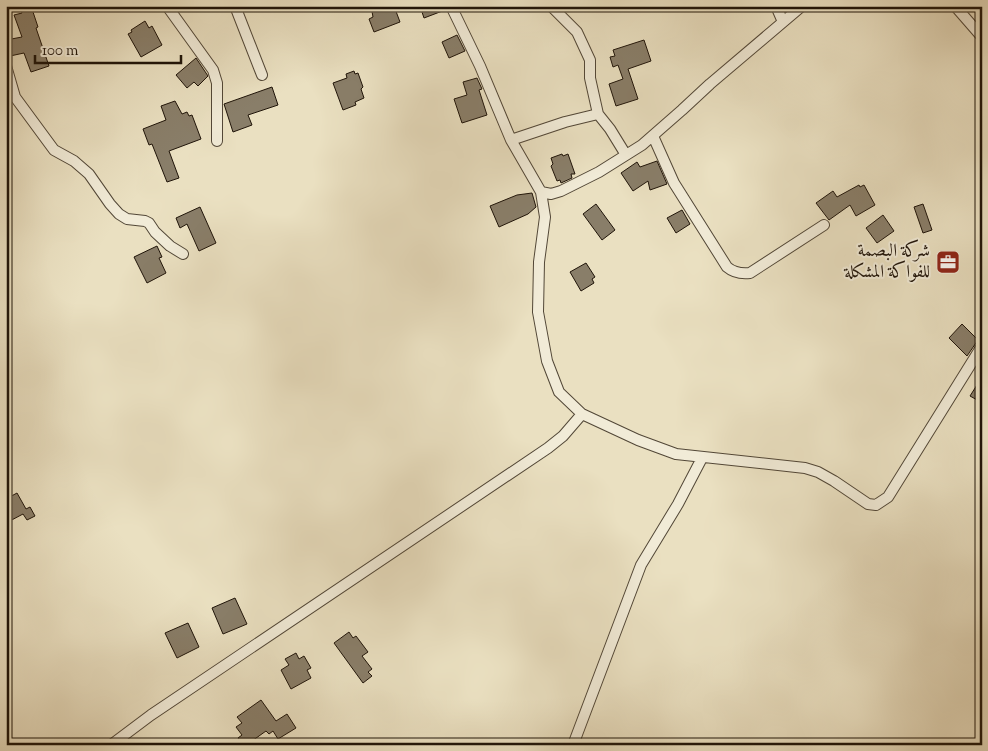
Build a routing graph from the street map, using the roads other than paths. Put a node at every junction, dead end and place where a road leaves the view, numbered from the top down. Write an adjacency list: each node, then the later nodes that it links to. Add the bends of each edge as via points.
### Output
1 (167, 6): 15 (street, via 213,70 217,83)
2 (235, 6): 11 (street)
3 (551, 6): 12 (street, via 577,32 590,60 591,86)
4 (776, 6): 8 (street)
5 (802, 6): 8 (street)
6 (955, 6): 9 (street)
7 (455, 8): 14 (street)
8 (783, 22): 13 (street)
9 (982, 37)
10 (6, 66): 19 (street, via 15,97 54,150 89,174 120,214 127,219 149,223 170,246)
11 (262, 75)
12 (598, 114): 14 (street); 16 (street)
13 (653, 136): 16 (street); 18 (street, via 674,183 732,271 750,273)
14 (511, 140): 17 (street)
15 (217, 141)
16 (626, 155): 17 (street, via 561,191 551,194)
17 (540, 192): 21 (street, via 546,217 539,262 538,312 543,342 559,392)
18 (824, 225)
19 (183, 254)
20 (982, 346): 22 (street, via 888,497 876,505 868,504 818,472 805,468)
21 (582, 414): 22 (street, via 676,454); 23 (street, via 548,448)
22 (702, 458): 24 (street, via 678,504 640,564)
23 (111, 745)
24 (573, 745)

